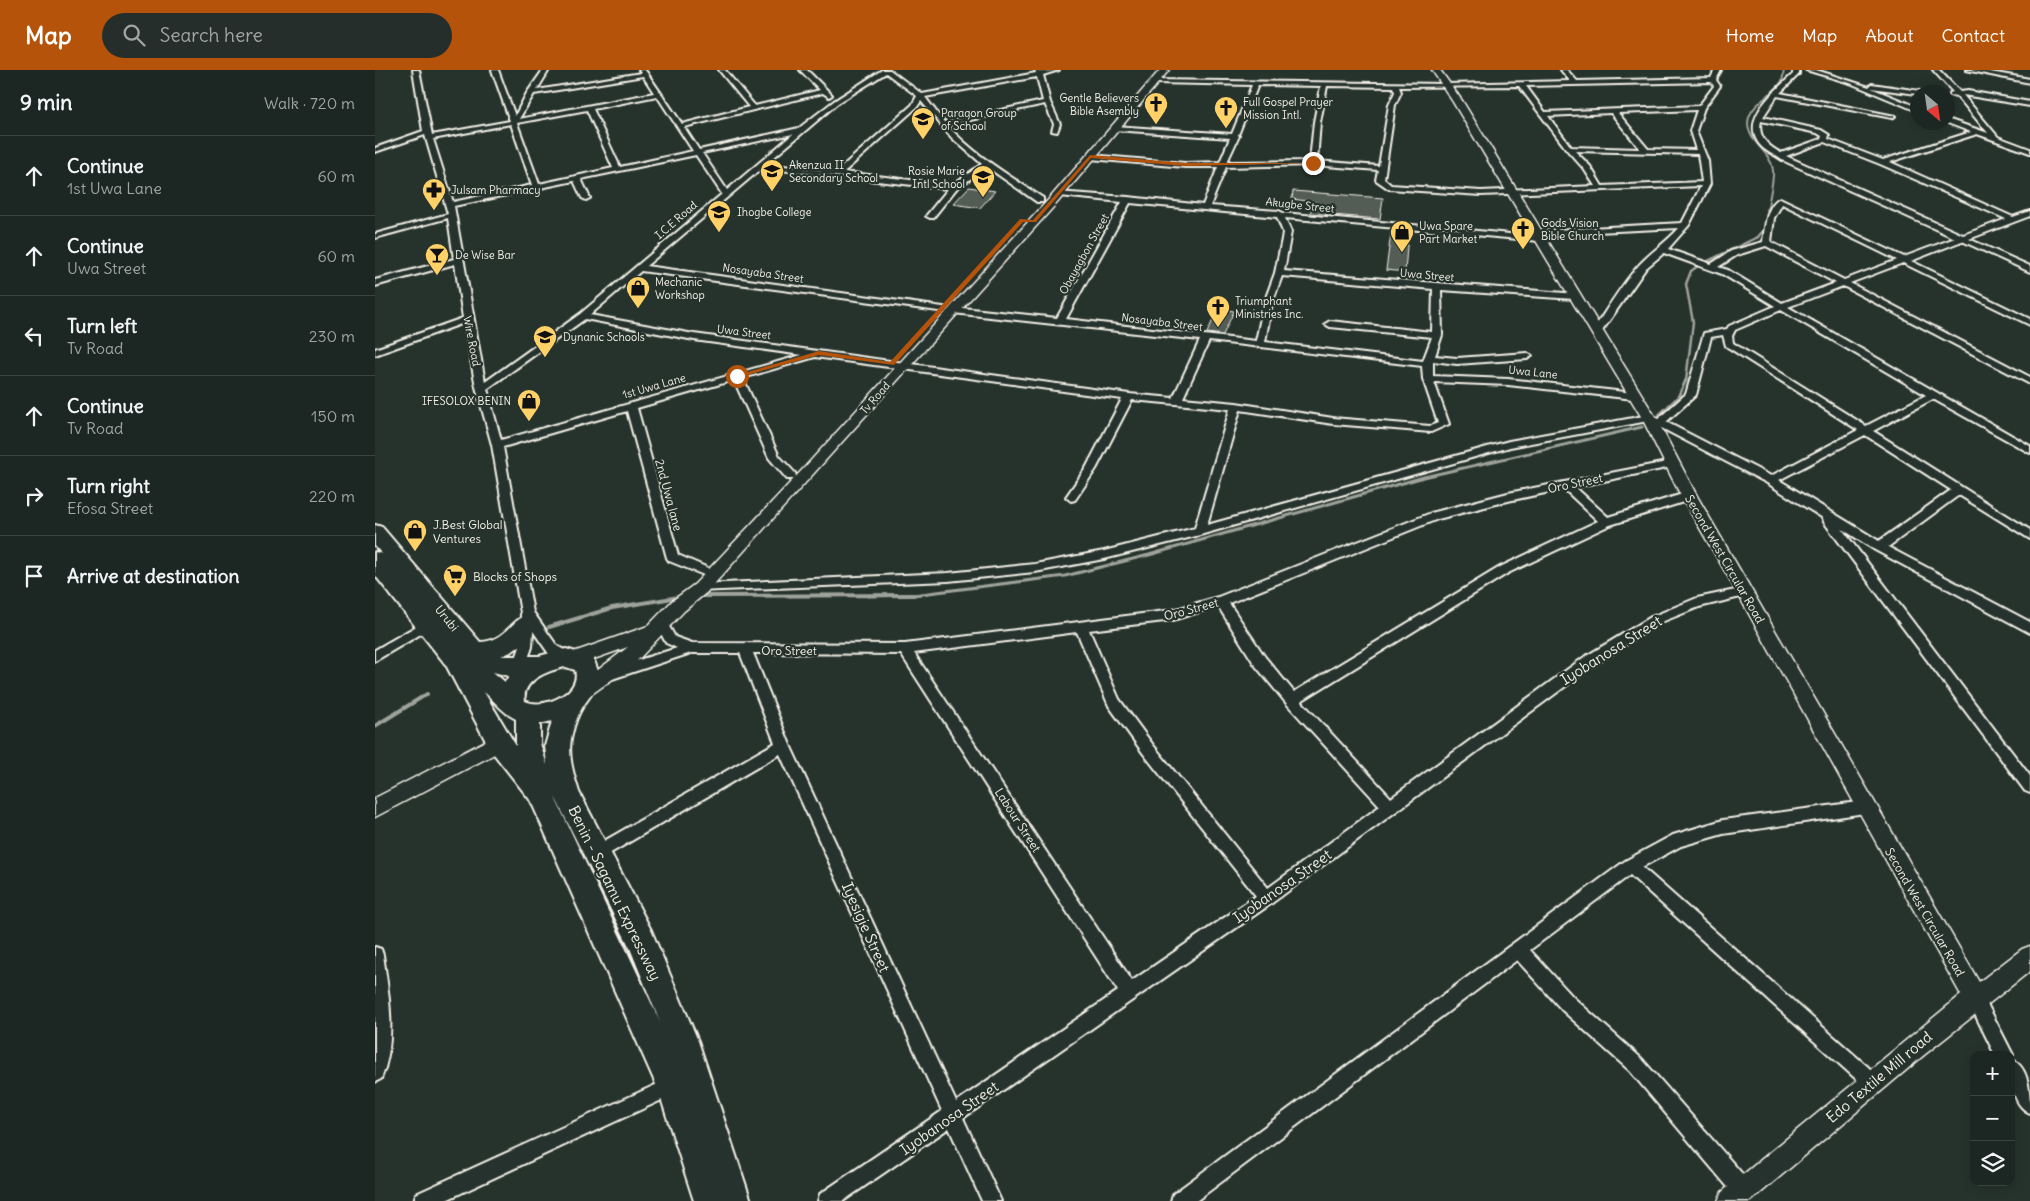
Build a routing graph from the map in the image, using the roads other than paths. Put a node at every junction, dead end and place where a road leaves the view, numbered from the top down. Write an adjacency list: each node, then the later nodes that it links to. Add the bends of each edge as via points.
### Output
1 (416, 70): 57 (street, Wire Road)
2 (495, 70): 49 (street)
3 (546, 70): 32 (street)
4 (722, 70): 43 (street)
5 (803, 70): 30 (street)
6 (886, 70): 37 (street); 38 (street, I.C.E Road)
7 (1056, 70): 18 (street)
8 (1165, 70): 19 (street, Tv Road)
9 (1436, 70): 29 (street, Second West Circular Road)
10 (1564, 70): 23 (street)
11 (1719, 70): 21 (street)
12 (1796, 70): 34 (street, via 1796,74)
13 (1809, 70): 24 (street)
14 (1936, 70): 36 (street)
15 (1969, 70): 20 (street)
16 (2018, 70): 20 (street)
17 (644, 72): 32 (street); 33 (street)
18 (1038, 73): 37 (street); 39 (street)
19 (1156, 76): 25 (street); 53 (street, Tv Road); 88 (street, Tv Road)
20 (2020, 79): 22 (street)
21 (1713, 80): 23 (street); 44 (street, via 1717,86)
22 (2030, 81)
23 (1574, 82): 26 (street)
24 (1852, 82): 31 (street); 41 (street)
25 (1255, 84): 27 (street); 58 (street)
26 (1521, 84): 29 (street); 46 (street)
27 (1324, 85): 28 (street); 70 (street)
28 (1395, 85): 29 (street); 76 (street, via 1398,92 1392,105)
29 (1447, 86): 83 (street, Second West Circular Road)
30 (824, 91): 38 (street); 43 (street)
31 (1910, 91)
32 (531, 93): 49 (street)
33 (659, 94): 42 (street); 52 (street)
34 (1775, 94): 47 (street); 48 (street)
35 (1955, 94): 36 (street)
36 (1959, 94): 40 (street); 59 (street)
37 (921, 96): 50 (street); 77 (street, via 915,106)
38 (836, 102): 54 (street, I.C.E Road)
39 (1047, 102): 50 (street); 55 (street, via 1057,124)
40 (2030, 104)
41 (1910, 106)
42 (589, 108): 49 (street); 75 (street)
43 (753, 108): 52 (street)
44 (1701, 108): 45 (street); 66 (street, via 1693,131)
45 (1612, 110): 46 (street); 63 (street)
46 (1543, 114): 62 (street)
47 (1892, 116)
48 (1758, 118): 60 (street, via 1819,131 1827,135); 67 (street, via 1761,141)
49 (514, 122): 57 (street); 80 (street)
50 (941, 124): 71 (street)
51 (1955, 124): 56 (street)
52 (681, 126): 65 (street)
53 (1114, 128): 58 (street); 68 (street, Tv Road)
54 (803, 129): 65 (street); 73 (street, I.C.E Road)
55 (1055, 131)
56 (1977, 132): 59 (street); 69 (street)
57 (428, 135): 61 (street); 90 (street, Wire Road)
58 (1236, 136): 72 (street)
59 (1995, 138): 64 (street)
60 (1824, 140): 67 (street); 69 (street)
61 (375, 150)
62 (1569, 150): 63 (street); 82 (street, via 1587,168)
63 (1645, 150): 66 (street)
64 (2030, 151)
65 (698, 152): 75 (street); 84 (street)
66 (1699, 152): 79 (street, via 1704,161)
67 (1781, 155): 103 (street)
68 (1090, 157): 72 (street, via 1185,165); 85 (street, Tv Road)
69 (1883, 162): 89 (street)
70 (1313, 163): 72 (street); 76 (street)
71 (987, 164): 81 (street); 88 (street)
72 (1223, 164): 91 (street)
73 (758, 165): 77 (street); 84 (street, I.C.E Road)
74 (1901, 165): 89 (street, via 1976,199)
75 (617, 168): 78 (street)
76 (1383, 168): 83 (street, via 1380,180 1389,187)
77 (839, 173): 81 (street)
78 (576, 177): 80 (street); 86 (street)
79 (1706, 184): 82 (street); 99 (street)
80 (536, 186): 90 (street)
81 (953, 186): 95 (street)
82 (1600, 188): 83 (street)
83 (1512, 192): 102 (street, Second West Circular Road)
84 (725, 193): 110 (street, I.C.E Road)
85 (1059, 194): 87 (street, Akugbe Street); 97 (street, Tv Road)
86 (586, 198)
87 (1128, 199): 91 (street, Akugbe Street); 121 (street, Obayagbon Street)
88 (1040, 200): 97 (street, Tv Road)
89 (1970, 201): 96 (street)
90 (450, 205): 94 (street, Wire Road)
91 (1206, 207): 93 (street, Akugbe Street)
92 (2030, 212): 96 (street)
93 (1279, 214): 102 (street, Akugbe Street, via 1418,229); 112 (street, via 1287,232)
94 (452, 215): 101 (street); 108 (street, Wire Road)
95 (931, 216)
96 (2015, 218): 98 (street); 103 (street)
97 (1028, 221): 118 (street, Tv Road)
98 (2030, 222)
99 (1685, 225): 100 (street, Akugbe Street); 104 (street)
100 (1655, 227): 102 (street, Akugbe Street); 104 (street)
101 (375, 236)
102 (1537, 236): 116 (street, Second West Circular Road)
103 (1962, 237): 107 (street); 111 (street)
104 (1671, 243): 106 (street)
105 (1767, 243): 107 (street, via 1770,218 1780,200); 109 (street, via 1734,253); 114 (street)
106 (1663, 250): 109 (street); 124 (street, via 1643,266)
107 (1904, 260): 114 (street); 122 (street)
108 (458, 261): 113 (street); 120 (street, Wire Road)
109 (1712, 267): 117 (street)
110 (639, 268): 118 (street, Nosayaba Street); 119 (street, I.C.E Road)
111 (2030, 268)
112 (1279, 273): 115 (street, Uwa Street); 128 (street, via 1267,303)
113 (375, 283)
114 (1848, 283): 117 (street); 136 (street)
115 (1437, 287): 116 (street, Uwa Street); 126 (street)
116 (1573, 296): 124 (street, Second West Circular Road)
117 (1782, 306): 125 (street); 138 (street)
118 (948, 310): 121 (street, Nosayaba Street); 133 (street, Tv Road)
119 (583, 316): 130 (street, Uwa Street, via 694,337); 137 (street, I.C.E Road)
120 (468, 319): 129 (street); 137 (street, Wire Road)
121 (1060, 321): 127 (street, Nosayaba Street)
122 (2030, 322)
123 (1330, 324): 126 (street)
124 (1597, 332): 139 (street, Second West Circular Road)
125 (1728, 332): 144 (street, via 1707,335 1691,395); 145 (street, via 1729,344)
126 (1437, 335): 132 (street)
127 (1205, 338): 128 (street, Nosayaba Street); 141 (street)
128 (1260, 344): 132 (street, Nosayaba Street)
129 (376, 350)
130 (819, 353): 133 (street, Uwa Street); 134 (street, 1st Uwa Lane)
131 (1527, 356): 132 (street, Nosayaba Street)
132 (1428, 361): 135 (street)
133 (897, 365): 140 (street, Uwa Street); 149 (street, Tv Road); 163 (street, Tv Road, via 804,477)
134 (737, 376): 142 (street, 1st Uwa Lane); 149 (street, via 774,458)
135 (1429, 379): 139 (street, Uwa Lane, via 1508,382); 143 (street, Uwa Street, via 1444,424 1431,429 1333,420)
136 (2030, 381)
137 (482, 388): 146 (street, Wire Road)
138 (1933, 394): 145 (street); 147 (street)
139 (1634, 396): 144 (street, Second West Circular Road)
140 (1129, 397): 141 (street, Uwa Street); 154 (street, via 1091,469)
141 (1176, 402): 143 (street, Uwa Street)
142 (631, 406): 146 (street, 1st Uwa Lane); 162 (street, 2nd Uwa lane, via 673,558)
143 (1236, 406): 157 (street)
144 (1654, 421): 148 (street, Second West Circular Road); 150 (street); 157 (street, via 1509,444)
145 (1863, 430): 150 (street); 152 (street)
146 (497, 445): 167 (street, Wire Road)
147 (2030, 450)
148 (1672, 464): 151 (street, Oro Street); 153 (street, Second West Circular Road)
149 (791, 476): 162 (street, Tv Road)
150 (1771, 480): 155 (street)
151 (1566, 485): 156 (street); 165 (street, Oro Street, via 1435,516)
152 (1958, 490): 159 (street); 160 (street)
153 (1689, 496): 156 (street); 164 (street, Second West Circular Road)
154 (1071, 497)
155 (1823, 513): 160 (street); 185 (street)
156 (1607, 522): 181 (street, via 1504,570)
157 (1200, 531): 163 (street, via 1035,568 948,577)
158 (375, 532): 175 (highway, Urubi)
159 (2030, 535)
160 (1879, 547): 170 (street)
161 (375, 560): 171 (highway, Urubi)
162 (704, 572): 166 (street, Tv Road, via 689,587)
163 (701, 588): 166 (street, Tv Road)
164 (1745, 592): 187 (street, Second West Circular Road); 189 (street, Iyobanosa Street, via 1697,603 1655,620 1588,662 1435,772)
165 (1221, 601): 169 (street, Oro Street, via 1173,615); 181 (street, via 1260,661)
166 (678, 606): 168 (street, Tv Road)
167 (527, 618): 175 (highway, via 513,642 494,650); 177 (street, Wire Road, via 553,650); 178 (street, Wire Road)
168 (659, 627): 172 (street, Oro Street, via 670,640); 177 (street, Tv Road); 179 (street, Tv Road, via 629,658)
169 (1082, 628): 173 (street, Oro Street); 192 (street, via 1114,702 1148,750)
170 (2030, 628)
171 (433, 633): 175 (highway, Urubi); 176 (street)
172 (691, 648): 174 (street, Oro Street); 179 (street, Oro Street)
173 (905, 649): 174 (street, Oro Street); 196 (street, Labour Street)
174 (745, 650): 184 (street, Iyesigie Street)
175 (464, 655): 178 (highway, Urubi); 182 (highway, via 481,676); 183 (highway)
176 (375, 656)
177 (570, 658): 178 (highway); 180 (highway, Benin - Sagamu Expressway, via 584,663 589,670 588,680)
178 (527, 670): 182 (highway, via 515,685)
179 (605, 676): 180 (street, Tv Road)
180 (579, 695): 182 (highway, via 551,712); 190 (highway, Benin - Sagamu Expressway, via 556,742 567,794)
181 (1292, 700): 189 (street)
182 (519, 708): 186 (highway)
183 (499, 742): 186 (highway); 188 (street)
184 (783, 745): 190 (street); 204 (street, Iyesigie Street)
185 (2030, 787)
186 (545, 802): 202 (highway)
187 (1865, 807): 191 (street, via 1723,827 1679,840); 197 (street, Second West Circular Road)
188 (375, 808)
189 (1391, 808): 192 (street, Iyobanosa Street)
190 (597, 853): 208 (highway, Benin - Sagamu Expressway, via 641,940 687,1052)
191 (1630, 866): 193 (street); 201 (street)
192 (1267, 898): 196 (street, Iyobanosa Street)
193 (1518, 949): 205 (street, via 1569,1004 1635,1065); 211 (street)
194 (375, 955): 199 (street, via 382,1004 381,1046)
195 (2030, 957): 197 (street, Edo Textile Mill road)
196 (1129, 992): 204 (street, Iyobanosa Street)
197 (1975, 998): 198 (street, Second West Circular Road); 201 (street, Edo Textile Mill road)
198 (2002, 1051)
199 (375, 1073)
200 (2015, 1076): 203 (street)
201 (1871, 1082): 205 (street, Edo Textile Mill road)
202 (673, 1086): 206 (street); 207 (highway)
203 (2030, 1104)
204 (952, 1116): 209 (street, Iyobanosa Street); 210 (street, Iyesigie Street)
205 (1737, 1196)
206 (423, 1201)
207 (711, 1201)
208 (734, 1201)
209 (827, 1201)
210 (992, 1201)
211 (1180, 1201)

